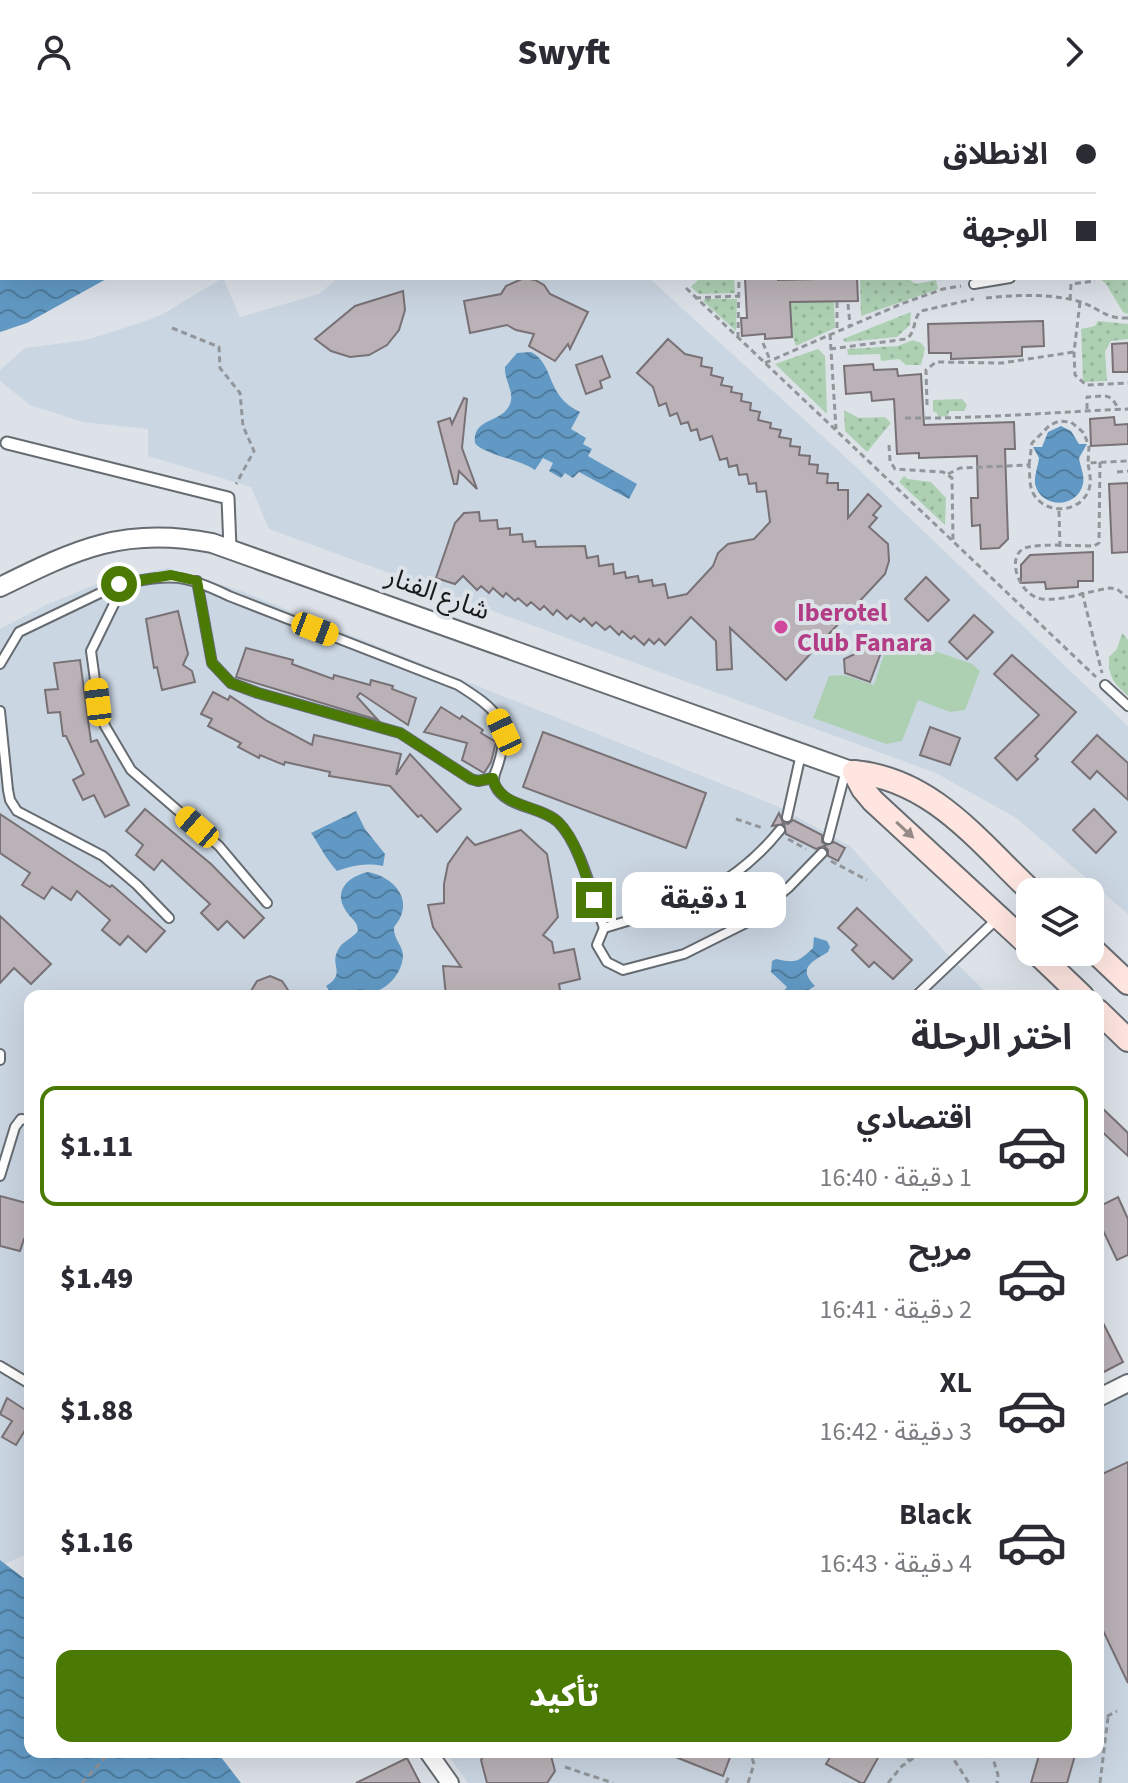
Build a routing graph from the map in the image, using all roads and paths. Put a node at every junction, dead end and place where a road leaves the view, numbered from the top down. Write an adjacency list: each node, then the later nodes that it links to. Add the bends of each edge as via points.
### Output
1 (739, 280): 6 (path)
2 (998, 280): 4 (lane)
3 (1095, 281): 8 (path, via 1071,284)
4 (974, 284): 13 (path, via 943,289)
5 (686, 288): 7 (path)
6 (739, 296): 7 (path); 17 (path)
7 (695, 298): 17 (path)
8 (1070, 300): 10 (path); 20 (path, via 1036,295 955,303 921,311 906,339)
9 (837, 302): 15 (path)
10 (1080, 302): 12 (path, via 1112,319); 22 (path)
11 (848, 304): 13 (path)
12 (1128, 318)
13 (850, 325): 15 (path)
14 (172, 328): 40 (path, via 219,347 220,368 240,393 243,426 254,451)
15 (837, 331): 16 (path)
16 (830, 334): 20 (path); 21 (path)
17 (738, 338): 23 (path)
18 (763, 343): 23 (path)
19 (791, 343): 21 (path)
20 (830, 349): 30 (path)
21 (792, 350): 23 (path)
22 (1074, 352): 24 (path, via 1075,375 1083,384); 25 (path, via 1002,363 936,362 926,370)
23 (767, 362): 30 (path)
24 (1128, 383)
25 (927, 405)
26 (1128, 409): 28 (path)
27 (1087, 410): 28 (path); 28 (path, via 1087,397 1108,396); 29 (path)
28 (1119, 410)
29 (905, 418)
30 (836, 429): 42 (path)
31 (7, 443): 40 (street)
32 (889, 445): 39 (path, via 892,466 899,471)
33 (1128, 461): 34 (path)
34 (1100, 462): 35 (path); 43 (path, via 1099,543)
35 (1088, 463): 36 (path, via 1084,433 1071,422 1059,421 1032,443); 41 (path, via 1085,497)
36 (1029, 465): 39 (path, via 960,468); 41 (path, via 1035,496)
37 (1128, 471): 38 (path)
38 (1117, 472)
39 (948, 474): 42 (path, via 954,483)
40 (228, 498): 44 (street)
41 (1059, 509): 43 (path)
42 (953, 540): 51 (path)
43 (1060, 547): 48 (path, via 1021,551 1015,562 1021,586 1044,599)
44 (230, 548): 47 (street, شارع الفنار, via 167,536 122,539 77,550); 54 (street, شارع الفنار)
45 (197, 581): 46 (lane, via 171,575); 56 (lane, via 212,663 231,683 400,733 471,779); 56 (lane, via 480,698 504,732)
46 (119, 584): 50 (lane, via 19,632); 64 (lane, via 91,651 105,726 131,770 219,846)
47 (0, 587)
48 (1082, 592): 49 (path, via 1114,588); 51 (path)
49 (1128, 598)
50 (0, 664)
51 (1105, 685): 52 (lane)
52 (1128, 706)
53 (0, 711): 66 (lane, via 10,800 17,811 103,856)
54 (801, 753): 55 (street, شارع الفنار); 57 (lane)
55 (850, 770): 60 (lane); 62 (main road, شارع الفنار, via 890,778 923,793); 65 (main road, one-way to 65, via 873,801)
56 (493, 778): 67 (lane, via 508,799 557,821 573,843)
57 (787, 817)
58 (736, 819): 59 (path)
59 (779, 832): 61 (path); 67 (lane, via 759,855 707,893)
60 (828, 839)
61 (821, 854): 63 (path); 67 (lane, via 746,923 684,954 623,970 613,967 597,945)
62 (1017, 878)
63 (867, 880)
64 (267, 903)
65 (1000, 917): 68 (main road); 72 (lane)
66 (169, 918)
67 (604, 928)
68 (1016, 932)
69 (1104, 960): 71 (main road)
70 (1051, 966): 73 (main road)
71 (1128, 983)
72 (922, 990)
73 (1076, 990)
74 (1104, 1017): 75 (main road)
75 (1128, 1040)
76 (0, 1054): 77 (lane)
77 (0, 1060)
78 (24, 1119): 79 (lane, via 15,1127)
79 (0, 1176)
80 (0, 1366): 81 (lane)
81 (24, 1380)
82 (1128, 1383): 83 (street)
83 (1104, 1395)
84 (1117, 1711): 85 (path)
85 (1108, 1717): 86 (path); 87 (path)
86 (1104, 1719)
87 (1104, 1750)
88 (105, 1758): 99 (path)
89 (432, 1758): 100 (street)
90 (752, 1758): 103 (path)
91 (907, 1758): 96 (path)
92 (912, 1758): 96 (path)
93 (953, 1758): 105 (path)
94 (993, 1758): 106 (path)
95 (1103, 1758): 107 (path)
96 (909, 1760): 104 (path)
97 (565, 1767): 101 (path)
98 (730, 1774): 102 (path)
99 (82, 1783)
100 (450, 1783)
101 (613, 1783)
102 (726, 1783)
103 (748, 1783)
104 (888, 1783)
105 (969, 1783)
106 (997, 1783)
107 (1100, 1783)

